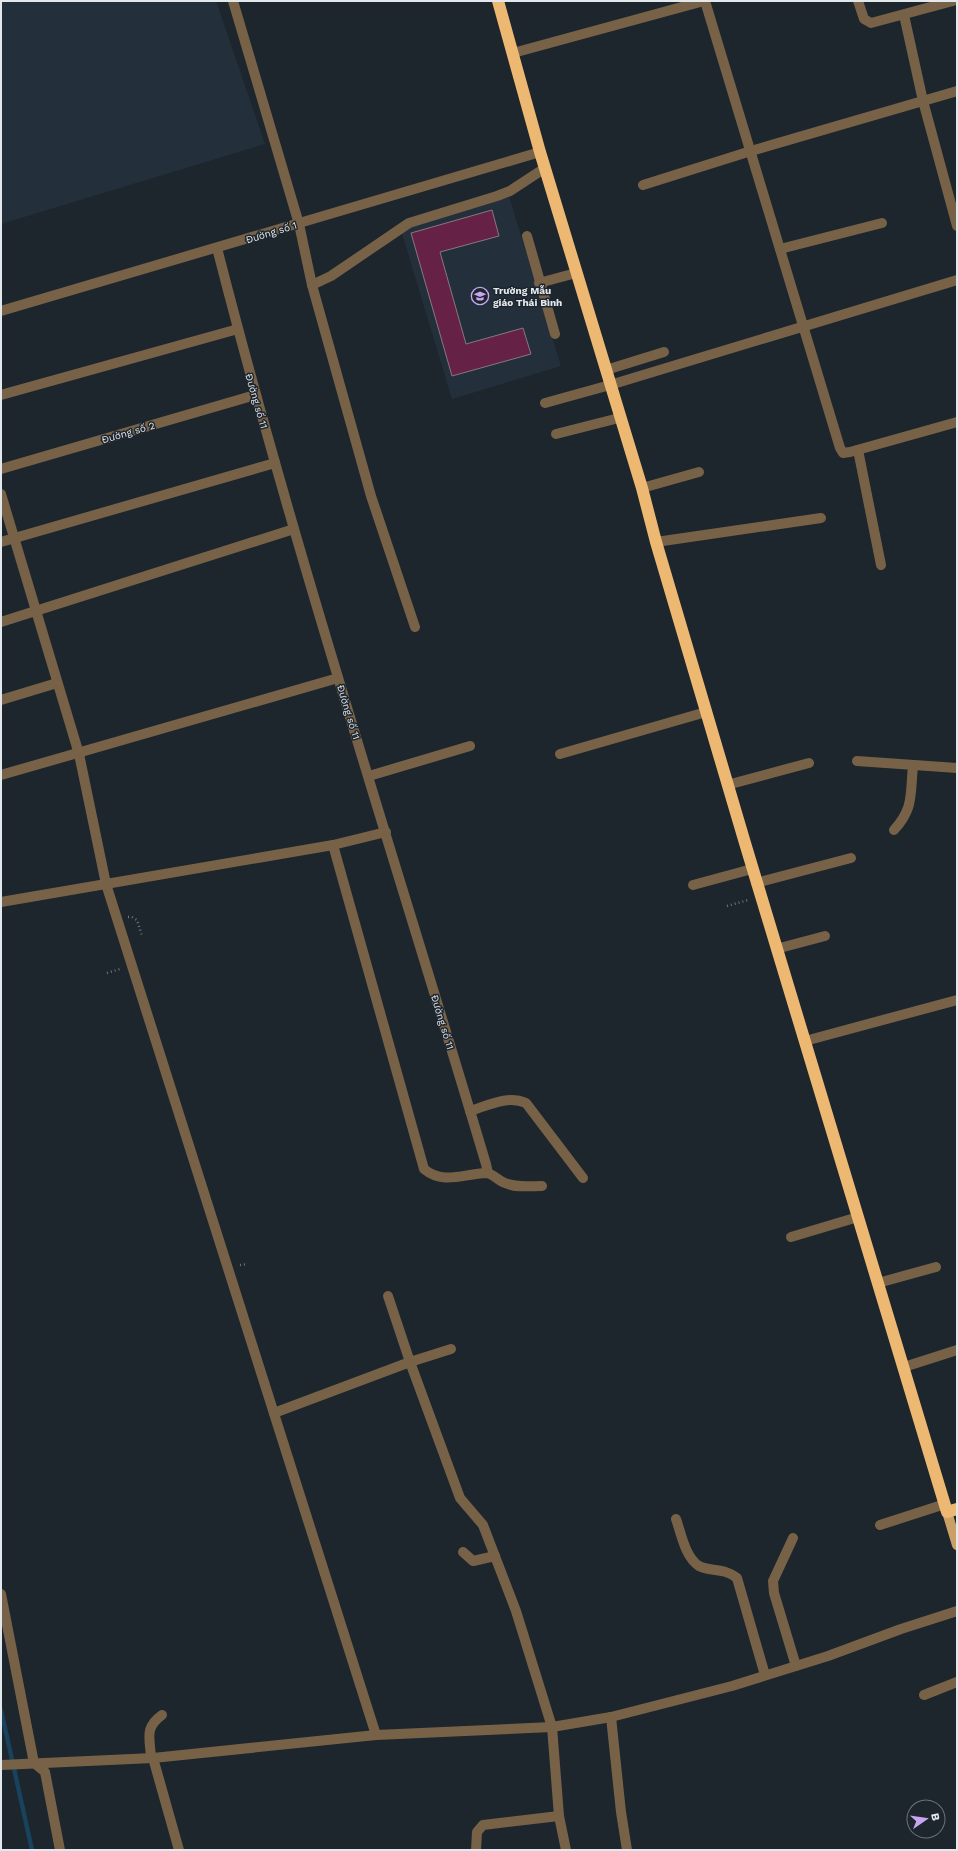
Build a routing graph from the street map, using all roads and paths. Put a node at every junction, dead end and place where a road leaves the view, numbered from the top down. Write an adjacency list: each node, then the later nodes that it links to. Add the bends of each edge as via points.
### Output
1 (233, 1): 15 (street)
2 (498, 1): 7 (highway)
3 (705, 1): 7 (street); 10 (street)
4 (858, 1): 6 (street, via 864,19 871,23)
5 (953, 1): 6 (street)
6 (904, 15): 9 (street)
7 (513, 53): 11 (highway)
8 (957, 91): 9 (street)
9 (923, 101): 10 (street); 16 (street)
10 (750, 151): 13 (street); 19 (street)
11 (540, 152): 12 (highway); 15 (street, Đường số 1)
12 (545, 168): 20 (highway); 23 (street, via 497,196 409,223 331,276)
13 (643, 185)
14 (882, 223): 19 (street)
15 (299, 224): 18 (street, Đường số 1); 23 (street)
16 (957, 226)
17 (526, 236): 22 (street)
18 (217, 248): 24 (street, Đường số 1); 26 (street, Đường số 11)
19 (780, 248): 25 (street)
20 (576, 273): 22 (street); 29 (highway)
21 (957, 280): 25 (street)
22 (539, 283): 27 (street)
23 (312, 285): 51 (street, via 371,496)
24 (1, 311)
25 (804, 327): 30 (street); 37 (street, via 840,448 843,453)
26 (238, 329): 31 (street); 32 (street, Đường số 11)
27 (555, 334)
28 (664, 352): 29 (street)
29 (606, 370): 30 (highway)
30 (610, 385): 33 (street); 34 (highway)
31 (1, 395)
32 (255, 395): 38 (street, Đường số 11); 39 (street, Đường số 2)
33 (545, 403)
34 (619, 418): 36 (street); 41 (highway)
35 (957, 422): 37 (street)
36 (556, 434)
37 (858, 450): 48 (street)
38 (275, 463): 44 (street, Đường số 11); 45 (street)
39 (1, 469)
40 (699, 472): 41 (street)
41 (642, 488): 47 (highway)
42 (1, 494): 45 (street)
43 (821, 518): 47 (street)
44 (294, 529): 49 (street); 52 (street, Đường số 11)
45 (14, 538): 46 (street); 49 (street)
46 (1, 542)
47 (656, 542): 55 (highway)
48 (881, 565)
49 (35, 612): 50 (street); 53 (street)
50 (1, 622)
51 (415, 627)
52 (338, 678): 57 (street); 64 (street, Đường số 11)
53 (57, 683): 54 (street); 57 (street)
54 (1, 700)
55 (706, 712): 58 (street); 65 (highway)
56 (470, 746): 64 (street)
57 (79, 754): 63 (street); 72 (street)
58 (560, 754)
59 (857, 761): 61 (street)
60 (809, 763): 65 (street)
61 (913, 766): 62 (street); 66 (street, via 907,814)
62 (957, 768)
63 (1, 775)
64 (369, 776): 67 (street, Đường số 11)
65 (727, 785): 70 (highway)
66 (894, 830)
67 (386, 832): 68 (street); 83 (street, Đường số 11)
68 (333, 845): 72 (street); 84 (street, via 424,1169 432,1176 440,1178)
69 (851, 858): 71 (street)
70 (752, 869): 71 (highway); 73 (street)
71 (756, 883): 74 (highway)
72 (106, 884): 75 (street); 77 (street)
73 (693, 885)
74 (760, 896): 76 (path); 80 (highway)
75 (1, 902)
76 (726, 906)
77 (118, 919): 78 (path, via 137,920); 96 (street)
78 (142, 936)
79 (825, 936): 80 (street)
80 (776, 949): 82 (highway)
81 (957, 1000): 82 (street)
82 (804, 1041): 87 (highway)
83 (470, 1110): 84 (street, Đường số 11); 85 (street, via 501,1100 518,1099 526,1103)
84 (488, 1173): 86 (street, via 505,1184)
85 (583, 1178)
86 (542, 1186)
87 (858, 1217): 88 (street); 90 (highway)
88 (791, 1237)
89 (936, 1267): 90 (street)
90 (878, 1283): 95 (highway)
91 (388, 1296): 94 (street)
92 (451, 1349): 94 (street)
93 (957, 1350): 95 (street)
94 (410, 1362): 96 (street); 103 (street, via 460,1498 483,1525)
95 (904, 1367): 97 (highway)
96 (274, 1412): 113 (street)
97 (950, 1508): 99 (street); 101 (main road)
98 (676, 1518): 107 (street, via 689,1554 699,1566 730,1573 737,1578)
99 (880, 1525)
100 (793, 1538): 106 (street, via 773,1581 774,1594)
101 (957, 1544)
102 (463, 1552): 103 (street, via 473,1561)
103 (495, 1556): 112 (street, via 516,1611)
104 (1, 1594): 115 (street)
105 (957, 1611): 106 (street)
106 (796, 1666): 107 (street)
107 (765, 1676): 111 (street)
108 (957, 1682): 109 (street)
109 (924, 1695)
110 (162, 1715): 114 (street, via 150,1728)
111 (610, 1717): 112 (street); 122 (street)
112 (552, 1727): 113 (street); 117 (street)
113 (376, 1735): 114 (street)
114 (152, 1758): 115 (street); 119 (street)
115 (29, 1763): 116 (street); 118 (street, via 45,1772)
116 (1, 1764)
117 (559, 1816): 120 (street, via 483,1825 477,1832); 121 (street)
118 (60, 1850)
119 (179, 1850)
120 (476, 1850)
121 (566, 1850)
122 (627, 1850)

